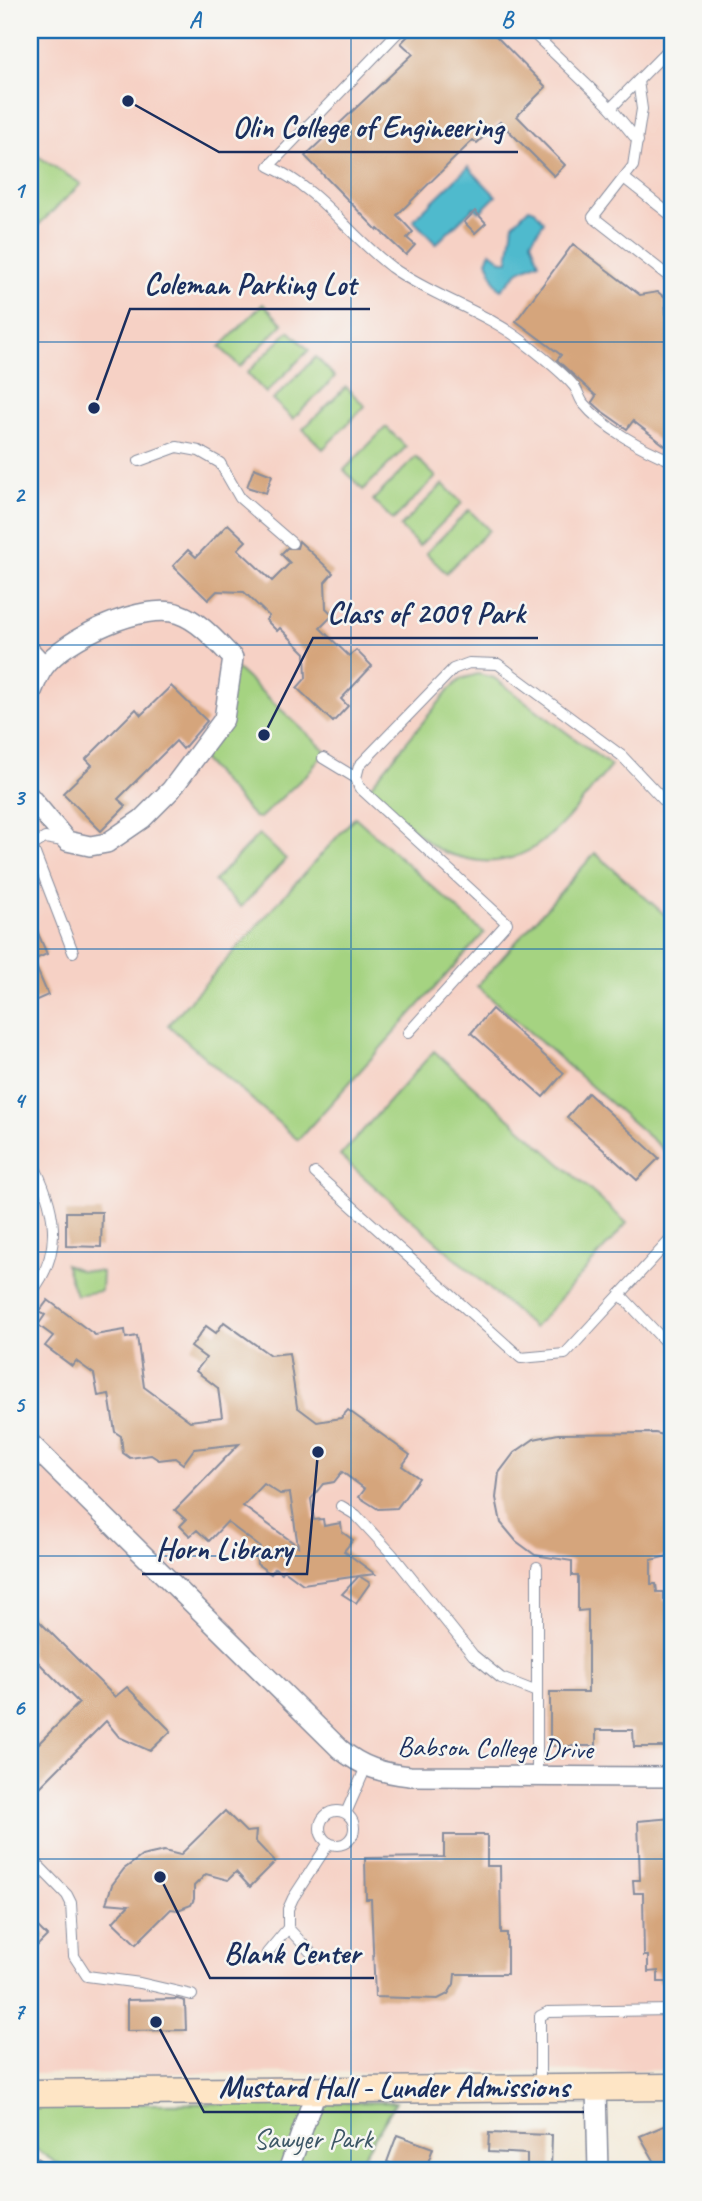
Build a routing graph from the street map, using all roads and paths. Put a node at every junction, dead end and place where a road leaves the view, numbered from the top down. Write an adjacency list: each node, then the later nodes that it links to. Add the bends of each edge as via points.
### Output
1 (400, 30): 11 (lane, via 269,166 296,178 390,265 420,286 523,341 575,386 583,403 597,415)
2 (530, 30): 5 (lane)
3 (672, 46): 4 (lane)
4 (638, 81): 5 (lane); 6 (lane, via 642,109)
5 (611, 108): 6 (lane)
6 (638, 141): 7 (lane, via 633,166)
7 (624, 178): 8 (lane); 9 (lane, via 593,217)
8 (672, 216)
9 (672, 279)
10 (139, 461): 12 (lane, via 177,447 199,451 220,463 240,498)
11 (672, 461)
12 (292, 544)
13 (30, 651): 14 (street)
14 (44, 666): 15 (street); 20 (street, via 89,633 156,609 180,614 233,658 225,719 171,790 142,819 107,843 90,846)
15 (30, 696)
16 (323, 758): 17 (lane)
17 (356, 778): 19 (lane, via 359,766 453,669 485,661 498,664 622,756); 22 (lane, via 359,787 507,923)
18 (30, 797): 20 (street)
19 (672, 809)
20 (67, 841): 21 (lane, via 45,838 32,846)
21 (73, 951)
22 (408, 1033)
23 (30, 1158): 26 (lane, via 48,1191 53,1217 51,1252 43,1280)
24 (315, 1173): 27 (lane, via 521,1358 565,1354)
25 (672, 1238): 27 (lane)
26 (30, 1294)
27 (620, 1294): 28 (lane)
28 (672, 1349)
29 (30, 1443): 33 (street, Babson College Drive, via 340,1749)
30 (341, 1506): 32 (lane, via 392,1554 473,1655 501,1678)
31 (537, 1567): 32 (lane)
32 (537, 1692): 34 (lane)
33 (366, 1767): 34 (street, Babson College Drive, via 410,1776); 36 (lane)
34 (537, 1776): 35 (street, Babson College Drive)
35 (672, 1777)
36 (346, 1813): 37 (lane, via 353,1821 352,1837 339,1845); 37 (lane, via 335,1811 322,1819 320,1830)
37 (329, 1843): 39 (lane, via 293,1898)
38 (30, 1857): 42 (lane, via 71,1903 74,1956 87,1976)
39 (288, 1928): 40 (lane); 41 (lane)
40 (267, 1953)
41 (316, 1958)
42 (192, 1995)
43 (672, 2010): 45 (lane, via 581,2010 540,2016)
44 (672, 2087): 46 (main road)
45 (540, 2088): 46 (main road); 47 (main road)
46 (596, 2088): 52 (street)
47 (316, 2091): 48 (main road); 51 (street)
48 (30, 2093)
49 (30, 2168): 50 (street)
50 (35, 2171)
51 (288, 2171)
52 (597, 2171)

